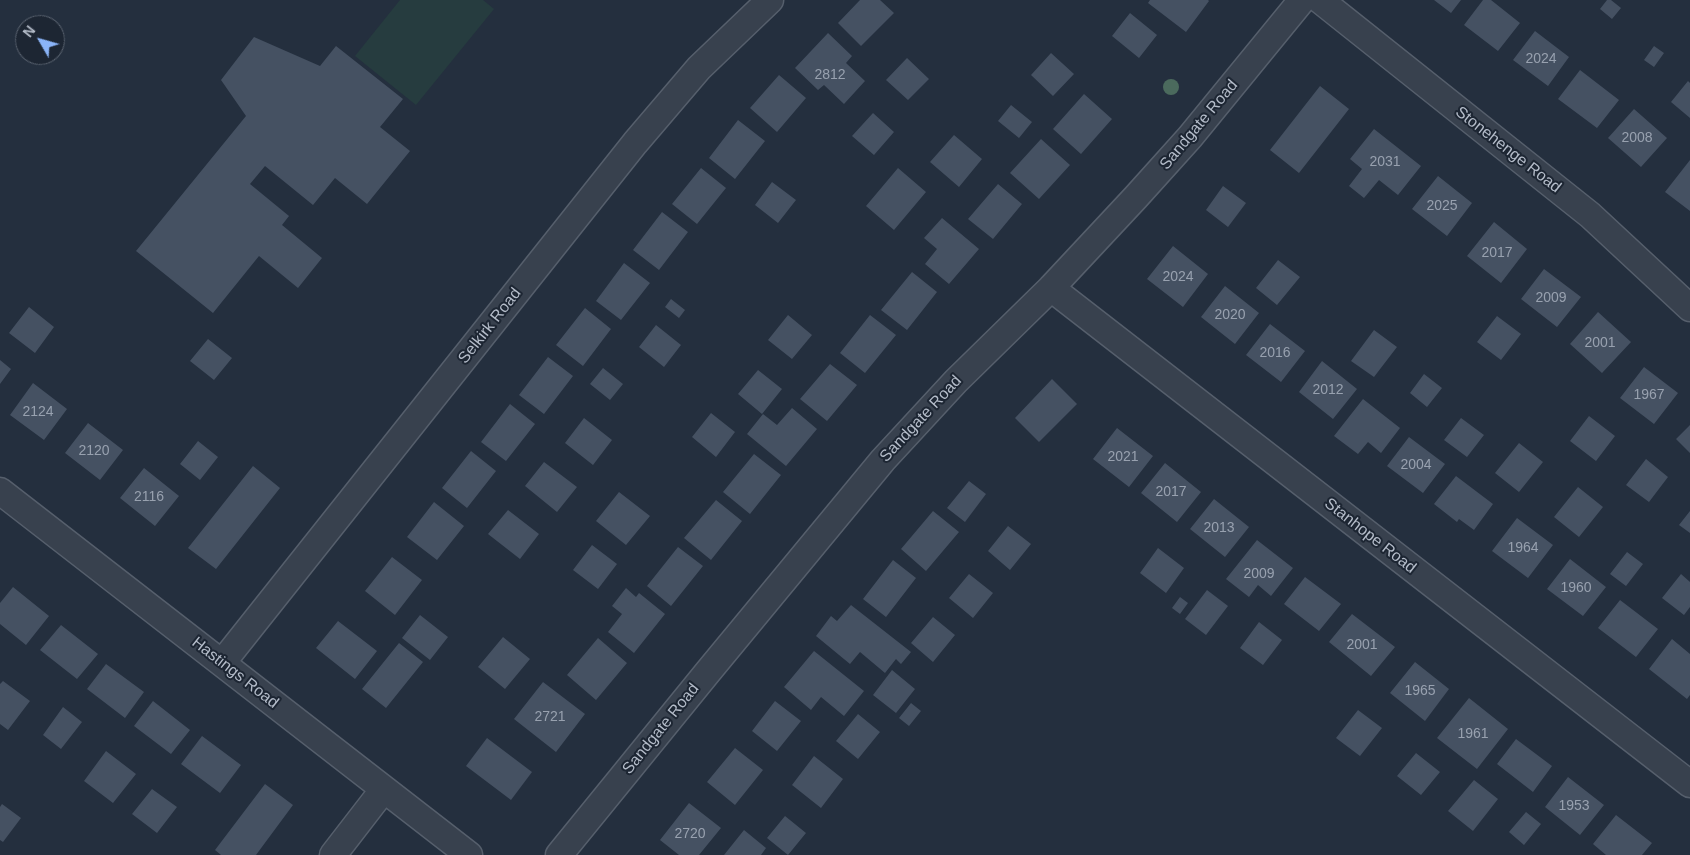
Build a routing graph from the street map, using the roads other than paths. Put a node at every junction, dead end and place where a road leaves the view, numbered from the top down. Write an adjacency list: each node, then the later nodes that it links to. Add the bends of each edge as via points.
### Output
1 (770, 0): 7 (street, Selkirk Road, via 699,68 635,143)
2 (1302, 0): 4 (street, Sandgate Road, via 1190,137)
3 (1320, 0): 5 (street, Stonehenge Road, via 1590,215)
4 (1051, 288): 8 (street, Stanhope Road); 12 (street, Sandgate Road, via 956,381 883,460)
5 (1690, 308)
6 (0, 491): 7 (street, Hastings Road)
7 (222, 663): 9 (street, Hastings Road)
8 (1690, 784)
9 (384, 789): 10 (street); 11 (street, Hastings Road)
10 (333, 855)
11 (469, 855)
12 (559, 855)

